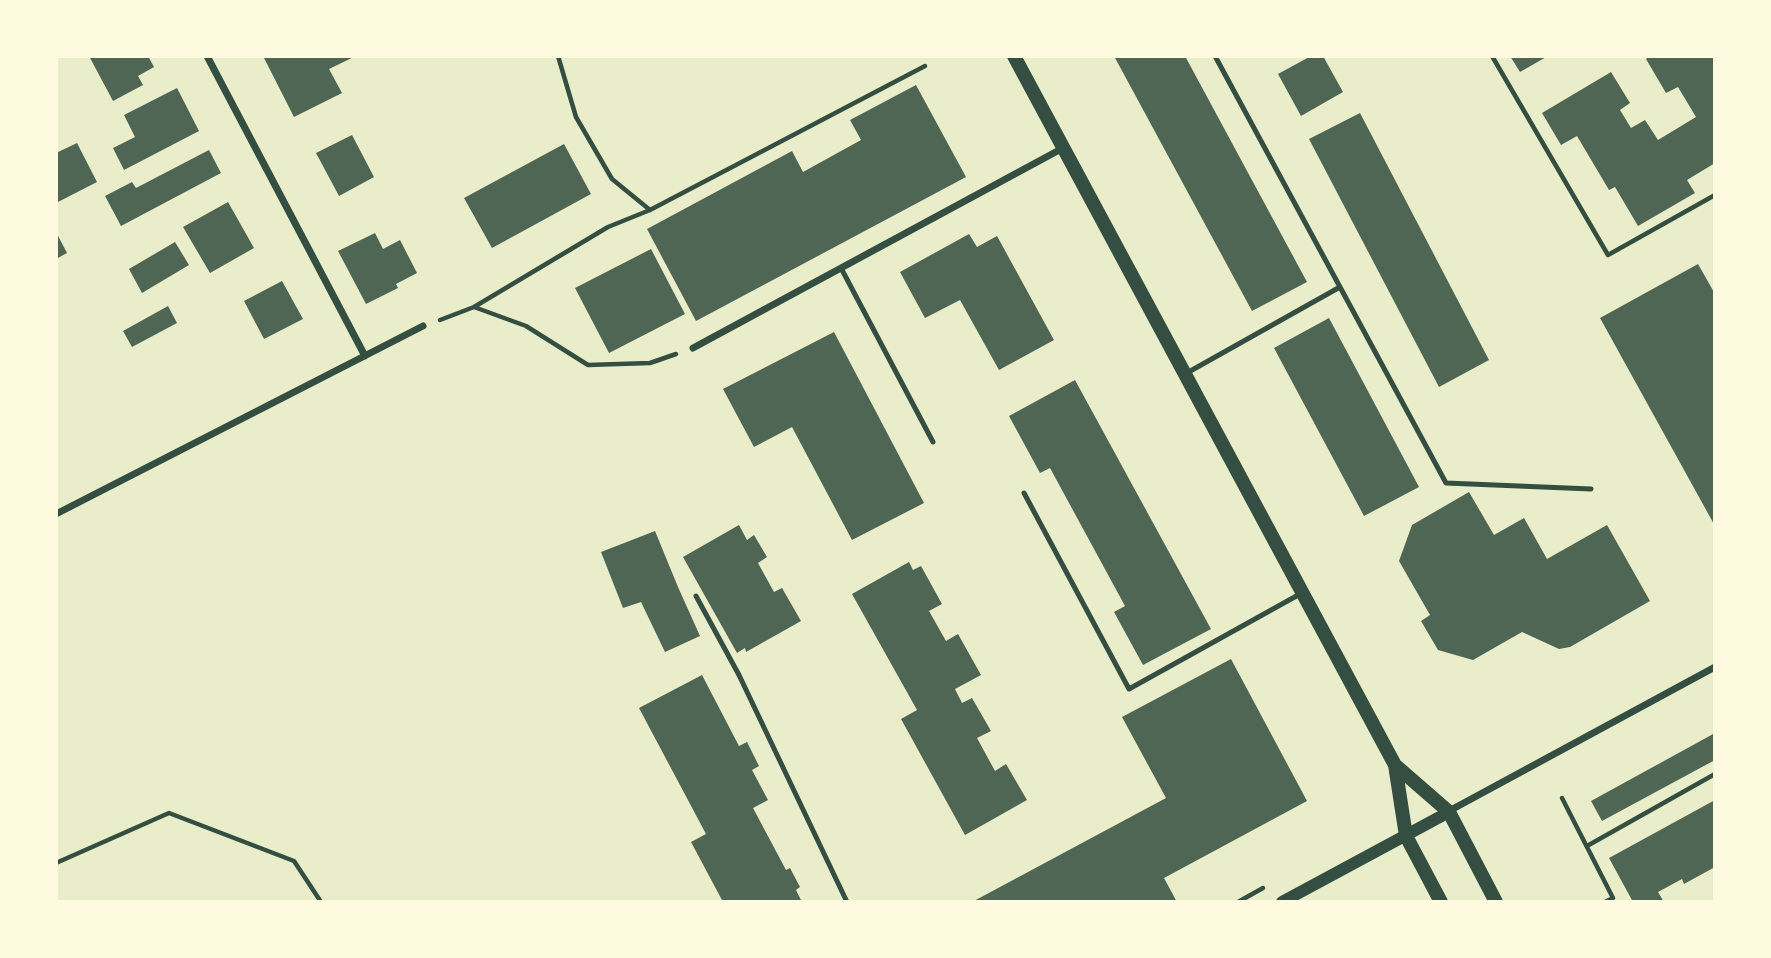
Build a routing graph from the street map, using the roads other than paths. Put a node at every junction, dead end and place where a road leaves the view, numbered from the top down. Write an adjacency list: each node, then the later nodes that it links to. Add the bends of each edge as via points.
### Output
1 (207, 56): 9 (street)
2 (1014, 56): 4 (main road)
3 (1215, 56): 6 (lane)
4 (1063, 148): 5 (street); 10 (main road)
5 (841, 268): 8 (street); 11 (lane)
6 (1340, 287): 10 (lane); 12 (lane, via 1446,483)
7 (423, 326): 9 (street)
8 (693, 348)
9 (365, 356): 14 (street)
10 (1185, 374): 15 (main road)
11 (933, 442)
12 (1591, 489)
13 (1024, 493): 15 (lane, via 1129,688)
14 (56, 514)
15 (1302, 593): 18 (main road)
16 (695, 596): 21 (lane, via 739,675)
17 (1715, 667): 19 (street)
18 (1395, 765): 19 (main road); 20 (main road)
19 (1448, 812): 20 (street); 24 (main road)
20 (1406, 836): 22 (street); 23 (main road)
21 (847, 902)
22 (1282, 902)
23 (1441, 902)
24 (1496, 902)

